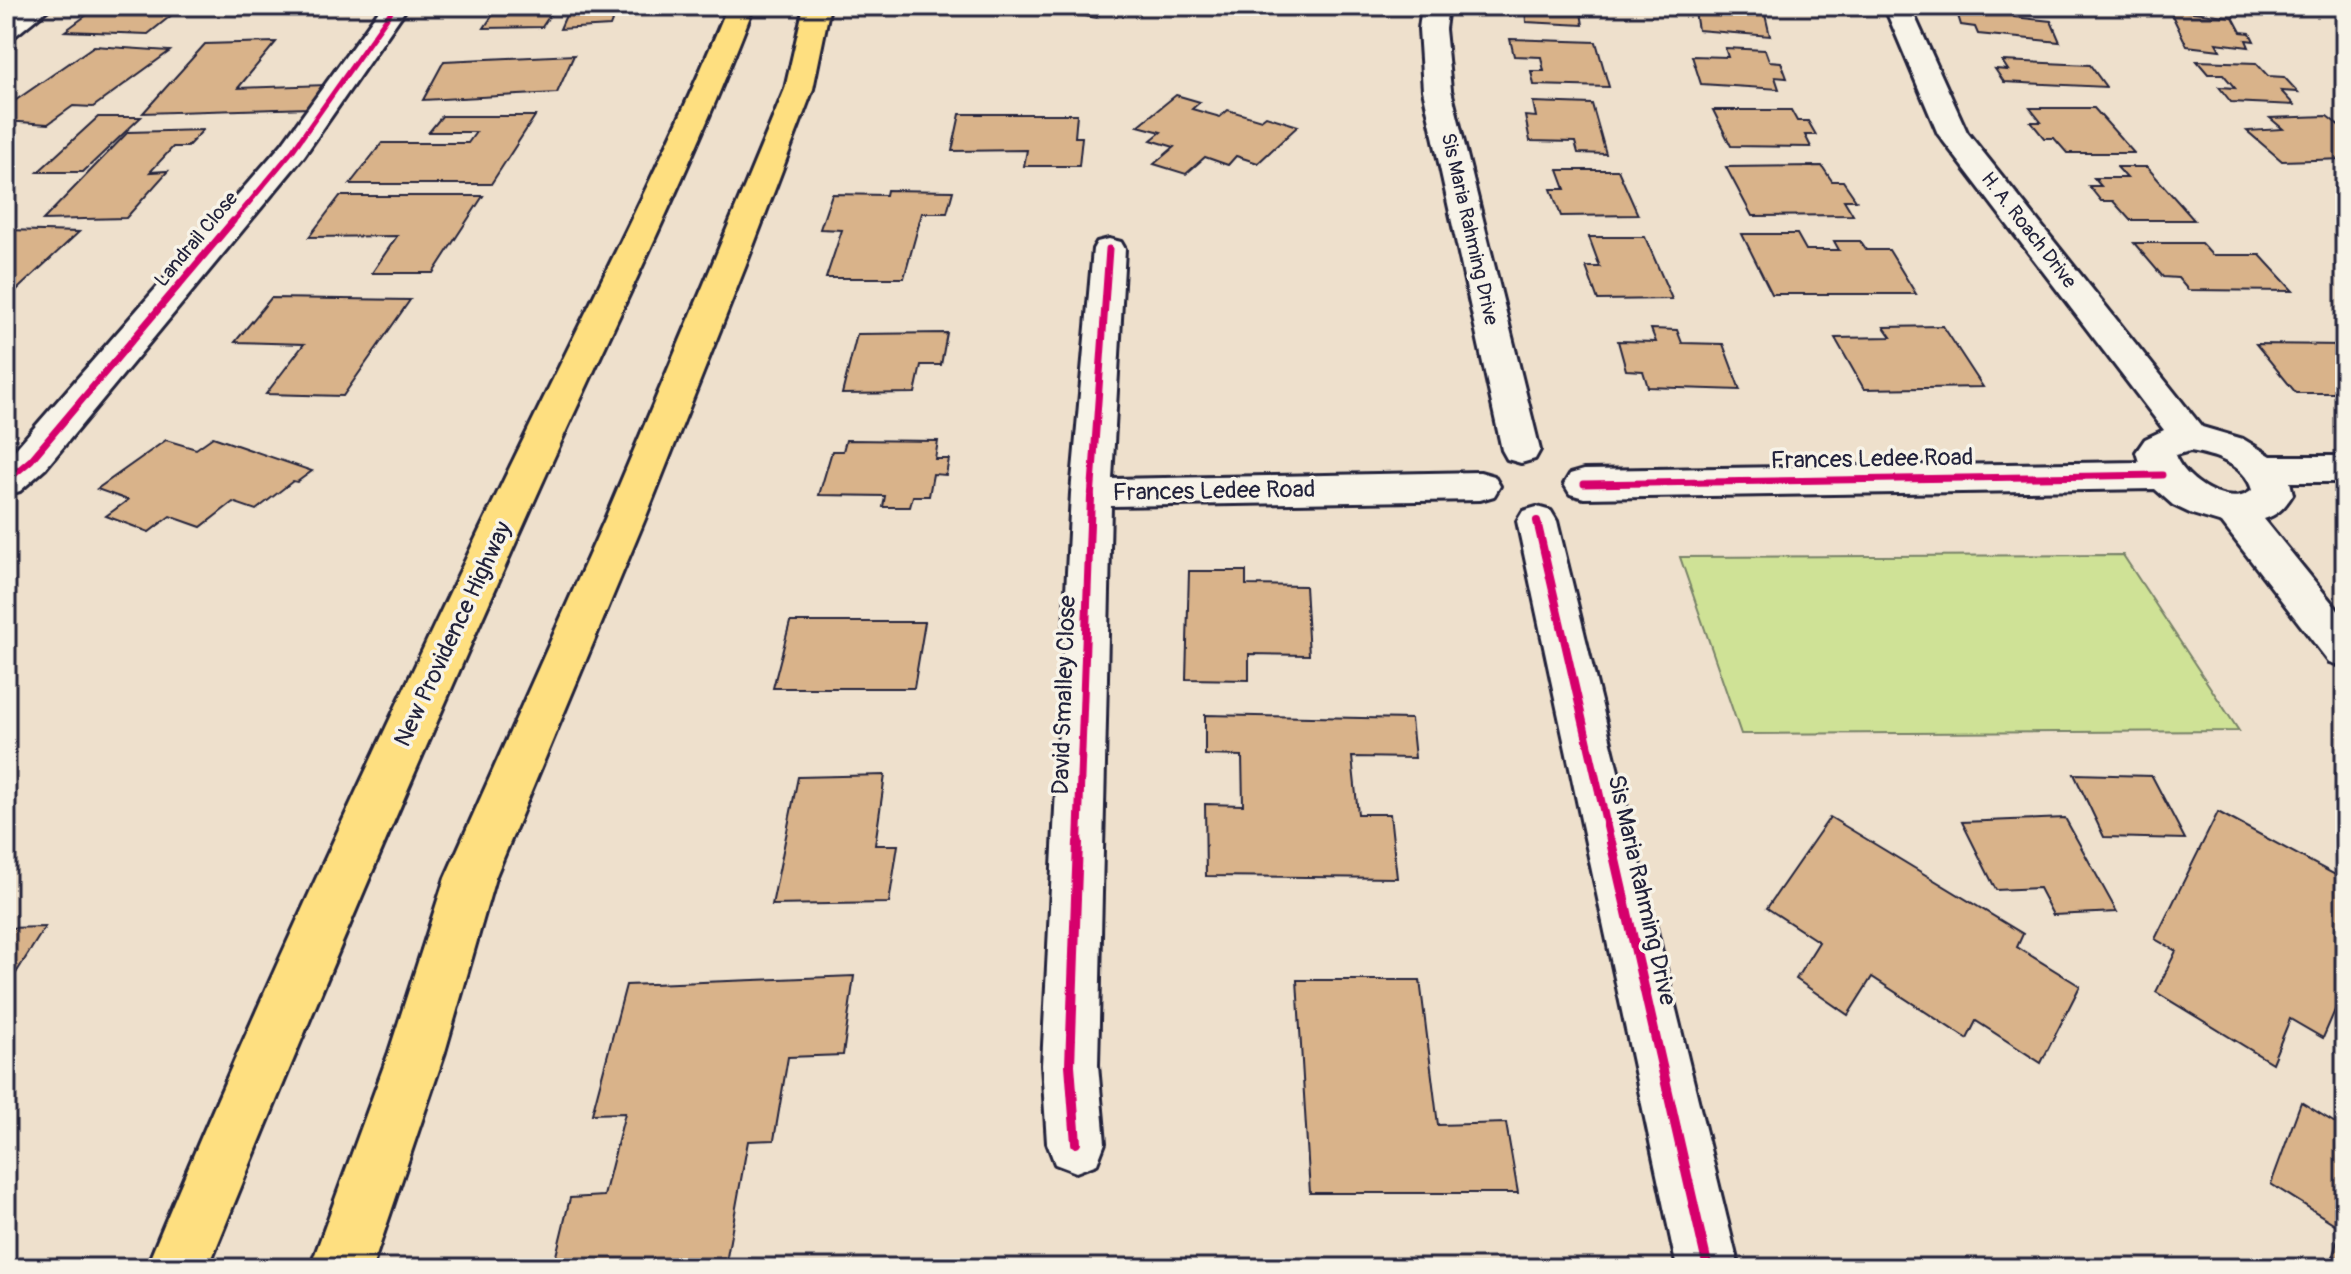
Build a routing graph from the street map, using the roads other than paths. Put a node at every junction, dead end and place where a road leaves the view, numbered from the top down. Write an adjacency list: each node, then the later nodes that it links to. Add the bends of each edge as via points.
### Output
1 (39, 6): 7 (street)
2 (395, 6): 14 (street, Landrail Close, via 293,150 31,460)
3 (741, 6): 22 (highway, New Providence Highway, via 709,90 396,757)
4 (817, 6): 23 (highway, via 799,89 729,265 470,878 417,1052)
5 (1435, 6): 10 (street, Sis Maria Rahming Drive, via 1437,90)
6 (1897, 6): 9 (street, H. A. Roach Drive, via 1953,134)
7 (6, 30)
8 (1109, 249): 17 (street, David Smalley Close)
9 (2190, 438): 11 (street, via 2229,447); 13 (street, via 2174,439 2155,452)
10 (1521, 450): 15 (street, via 1567,463); 16 (street, via 1488,460)
11 (2263, 469): 12 (street); 18 (street, via 2273,494 2267,504)
12 (2345, 469)
13 (2162, 475): 15 (street, Frances Ledee Road); 18 (street, via 2192,498)
14 (6, 481)
15 (1584, 484): 19 (street, via 1583,500 1571,514)
16 (1480, 486): 17 (street, Frances Ledee Road); 19 (street, via 1500,510)
17 (1091, 493): 21 (street, David Smalley Close, via 1070,1065)
18 (2234, 510): 20 (street)
19 (1537, 521): 24 (street, Sis Maria Rahming Drive)
20 (2345, 650)
21 (1076, 1143)
22 (177, 1268)
23 (341, 1268)
24 (1708, 1268)

